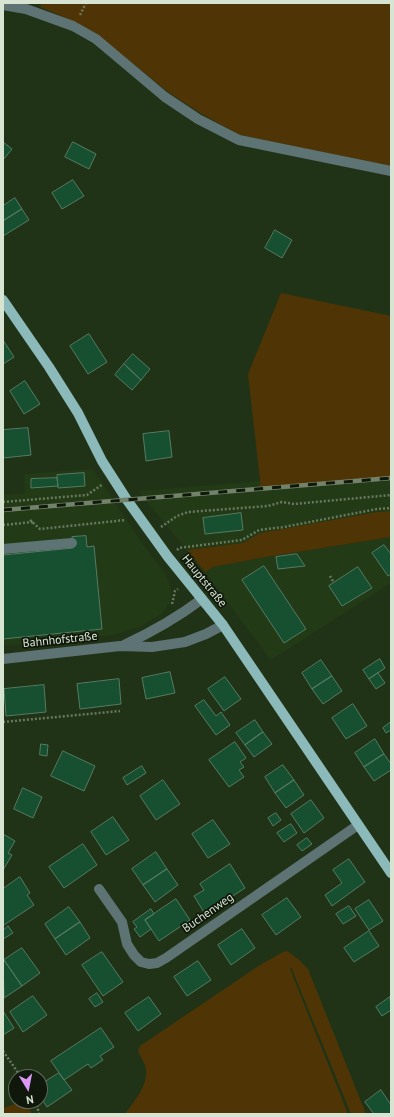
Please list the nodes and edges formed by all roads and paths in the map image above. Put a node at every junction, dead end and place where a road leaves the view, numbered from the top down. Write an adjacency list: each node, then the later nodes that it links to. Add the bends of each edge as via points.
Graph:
1 (3, 5): 2 (street, via 26,9 74,26 96,39 165,97 198,119 239,140)
2 (391, 171)
3 (3, 300): 4 (main road, Hauptstraße, via 66,393)
4 (112, 477): 6 (path, via 87,495); 8 (main road, Hauptstraße)
5 (391, 496): 12 (path, via 294,504 282,502 268,506 188,512)
6 (3, 502)
7 (391, 508): 15 (path, via 259,530 242,540 179,548)
8 (140, 518): 10 (path, via 40,529); 12 (main road, Hauptstraße)
9 (30, 520): 10 (path)
10 (33, 522): 11 (path)
11 (3, 525)
12 (151, 533): 15 (main road, Hauptstraße)
13 (72, 543): 14 (street)
14 (3, 549)
15 (168, 557): 17 (main road, Hauptstraße)
16 (330, 576): 18 (path)
17 (188, 582): 19 (main road, Hauptstraße); 20 (path, via 175,591)
18 (334, 583)
19 (202, 600): 21 (main road, Hauptstraße); 22 (street, Bahnhofstraße, via 147,634)
20 (169, 609)
21 (222, 625): 22 (street, Bahnhofstraße, via 185,642 152,647); 26 (main road, Hauptstraße)
22 (120, 646): 23 (street, Bahnhofstraße)
23 (3, 659)
24 (120, 711): 25 (path)
25 (3, 722)
26 (358, 825): 27 (main road, Hauptstraße); 28 (street, Buchenweg, via 157,963 141,962 134,955 126,944 122,922)
27 (391, 873)
28 (99, 889)
29 (3, 1051): 30 (path)
30 (15, 1069)

